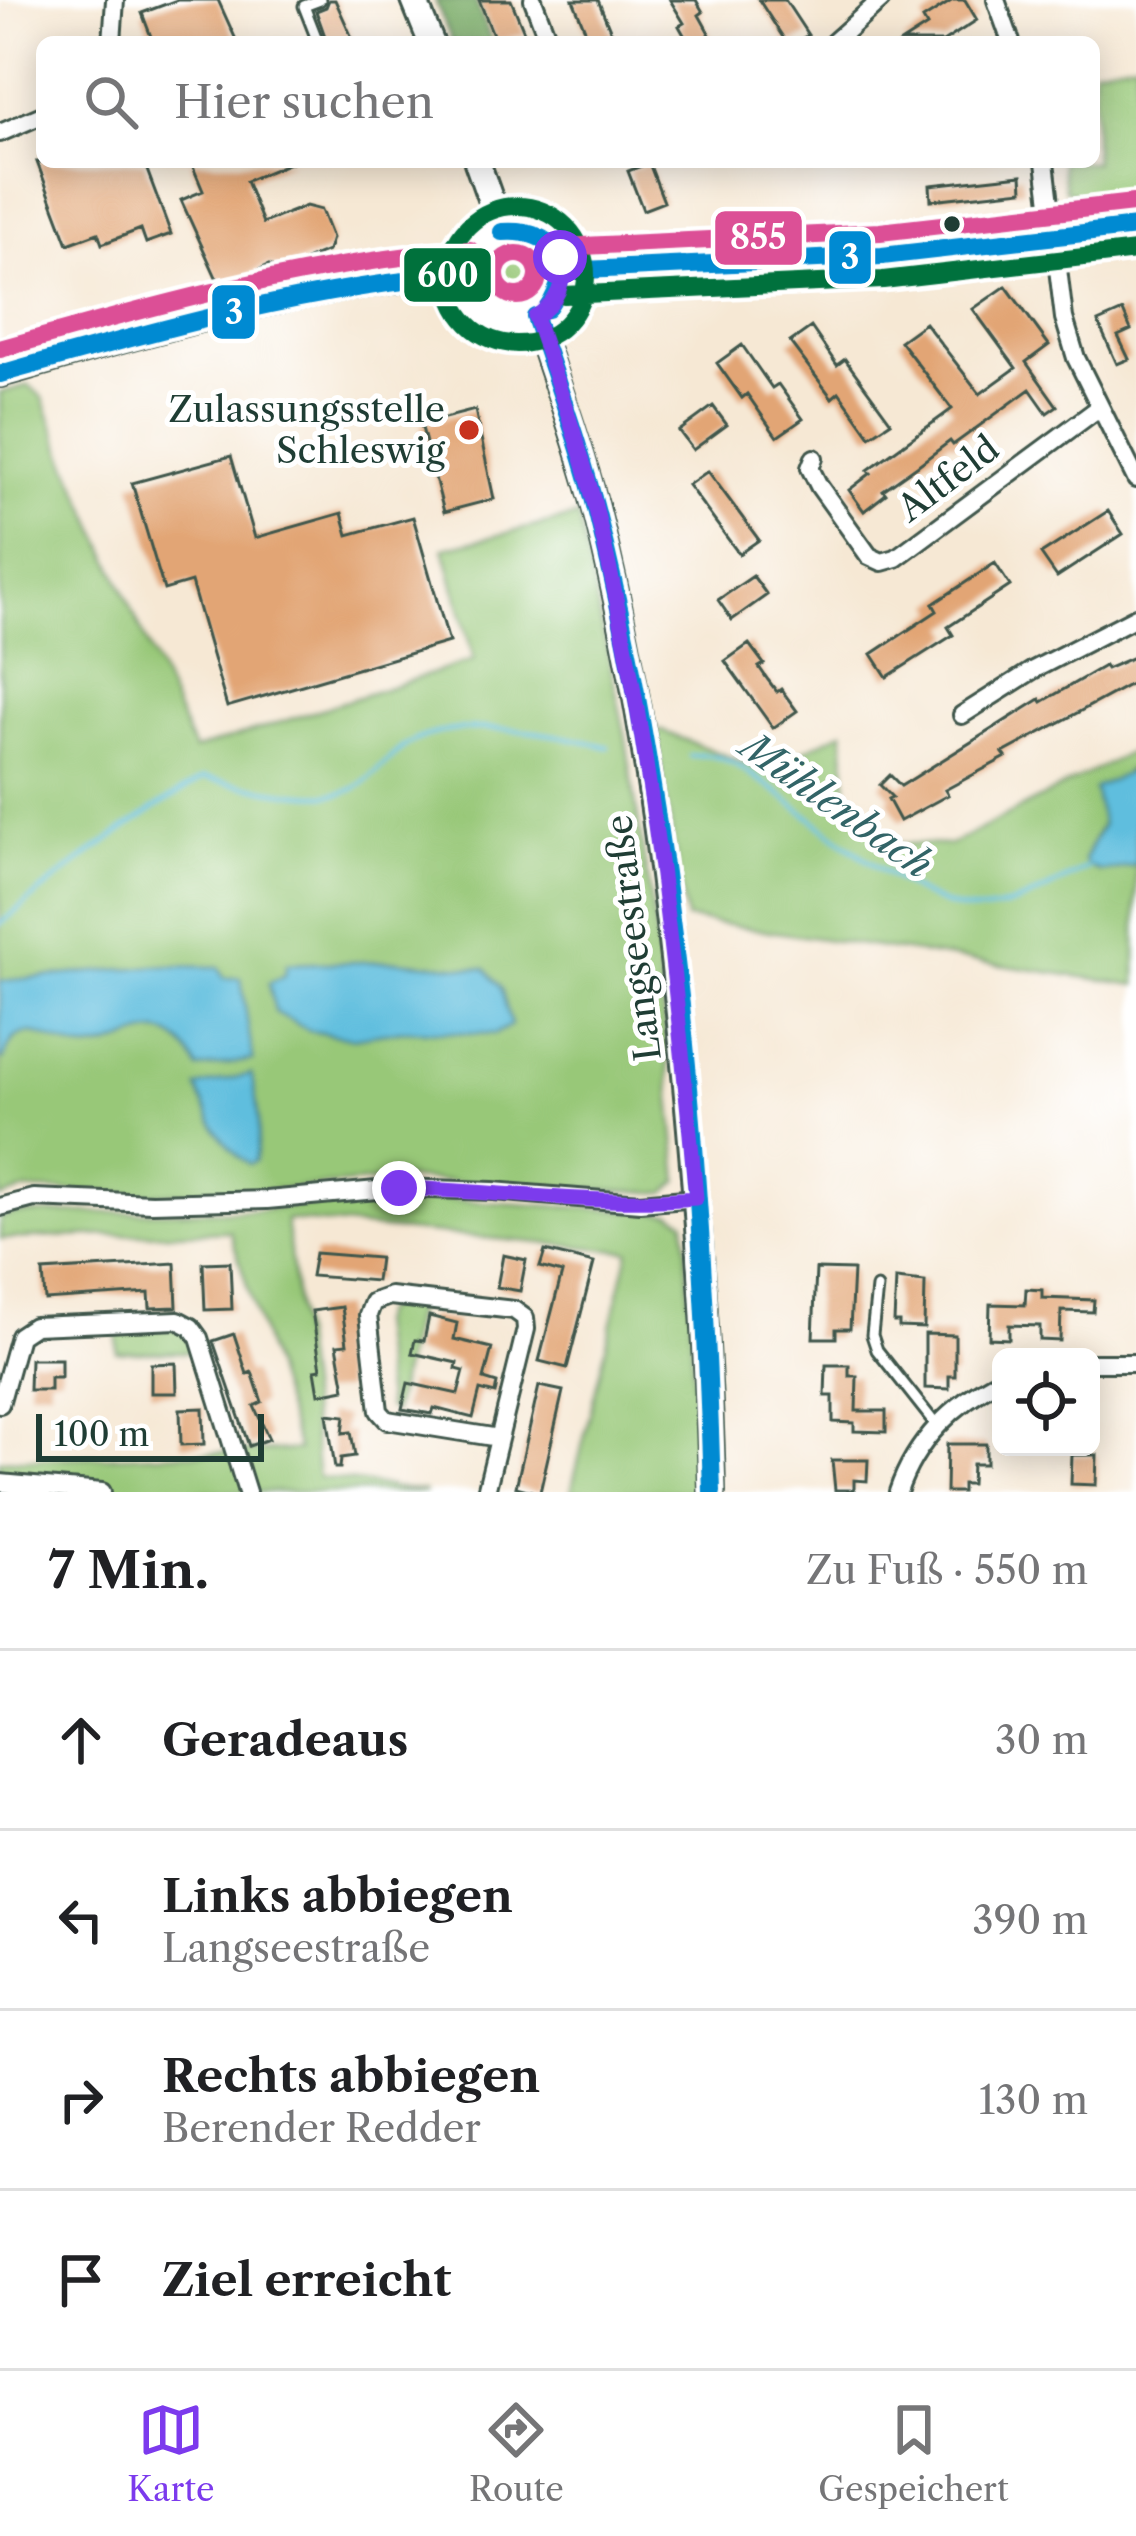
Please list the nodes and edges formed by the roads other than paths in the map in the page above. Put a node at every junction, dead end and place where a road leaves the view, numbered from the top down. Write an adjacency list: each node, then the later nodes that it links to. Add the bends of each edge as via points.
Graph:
1 (115, 0): 7 (street)
2 (320, 0): 8 (lane, via 304,6)
3 (414, 0): 9 (street)
4 (533, 0): 10 (street)
5 (881, 0): 11 (street)
6 (996, 0): 12 (street)
7 (112, 36)
8 (316, 36)
9 (429, 36)
10 (547, 36)
11 (841, 36)
12 (1010, 36)
13 (36, 118): 14 (street)
14 (0, 133)
15 (480, 168): 18 (street)
16 (1046, 168): 19 (street)
17 (1136, 227): 19 (street)
18 (502, 232): 20 (street, via 542,236); 21 (street, via 480,248)
19 (1053, 237): 20 (street, via 882,256); 24 (street, via 1064,318)
20 (563, 272): 22 (street, via 556,298)
21 (472, 274): 22 (street, via 492,313); 23 (street, via 376,281 275,302)
22 (535, 317): 29 (street, Langseestraße, via 597,512 641,724 672,937)
23 (0, 374)
24 (1100, 407): 25 (street, Altfeld, via 882,562 869,556 819,486); 26 (street)
25 (814, 458)
26 (1136, 479)
27 (1136, 617): 28 (street)
28 (962, 715)
29 (696, 1198): 30 (street, via 640,1203 399,1188 267,1200 34,1198); 42 (street, Langseestraße)
30 (0, 1207)
31 (877, 1288): 36 (lane, via 877,1350)
32 (1100, 1363): 33 (street)
33 (1136, 1363)
34 (992, 1385): 36 (street)
35 (0, 1404): 40 (street, via 25,1330 178,1320 199,1338)
36 (937, 1426): 43 (street)
37 (499, 1438): 37 (street, via 525,1318 514,1310 390,1296 374,1302 368,1315 379,1411 387,1420); 41 (street)
38 (0, 1483): 39 (street)
39 (102, 1492)
40 (247, 1492)
41 (486, 1492)
42 (712, 1492)
43 (898, 1492)

